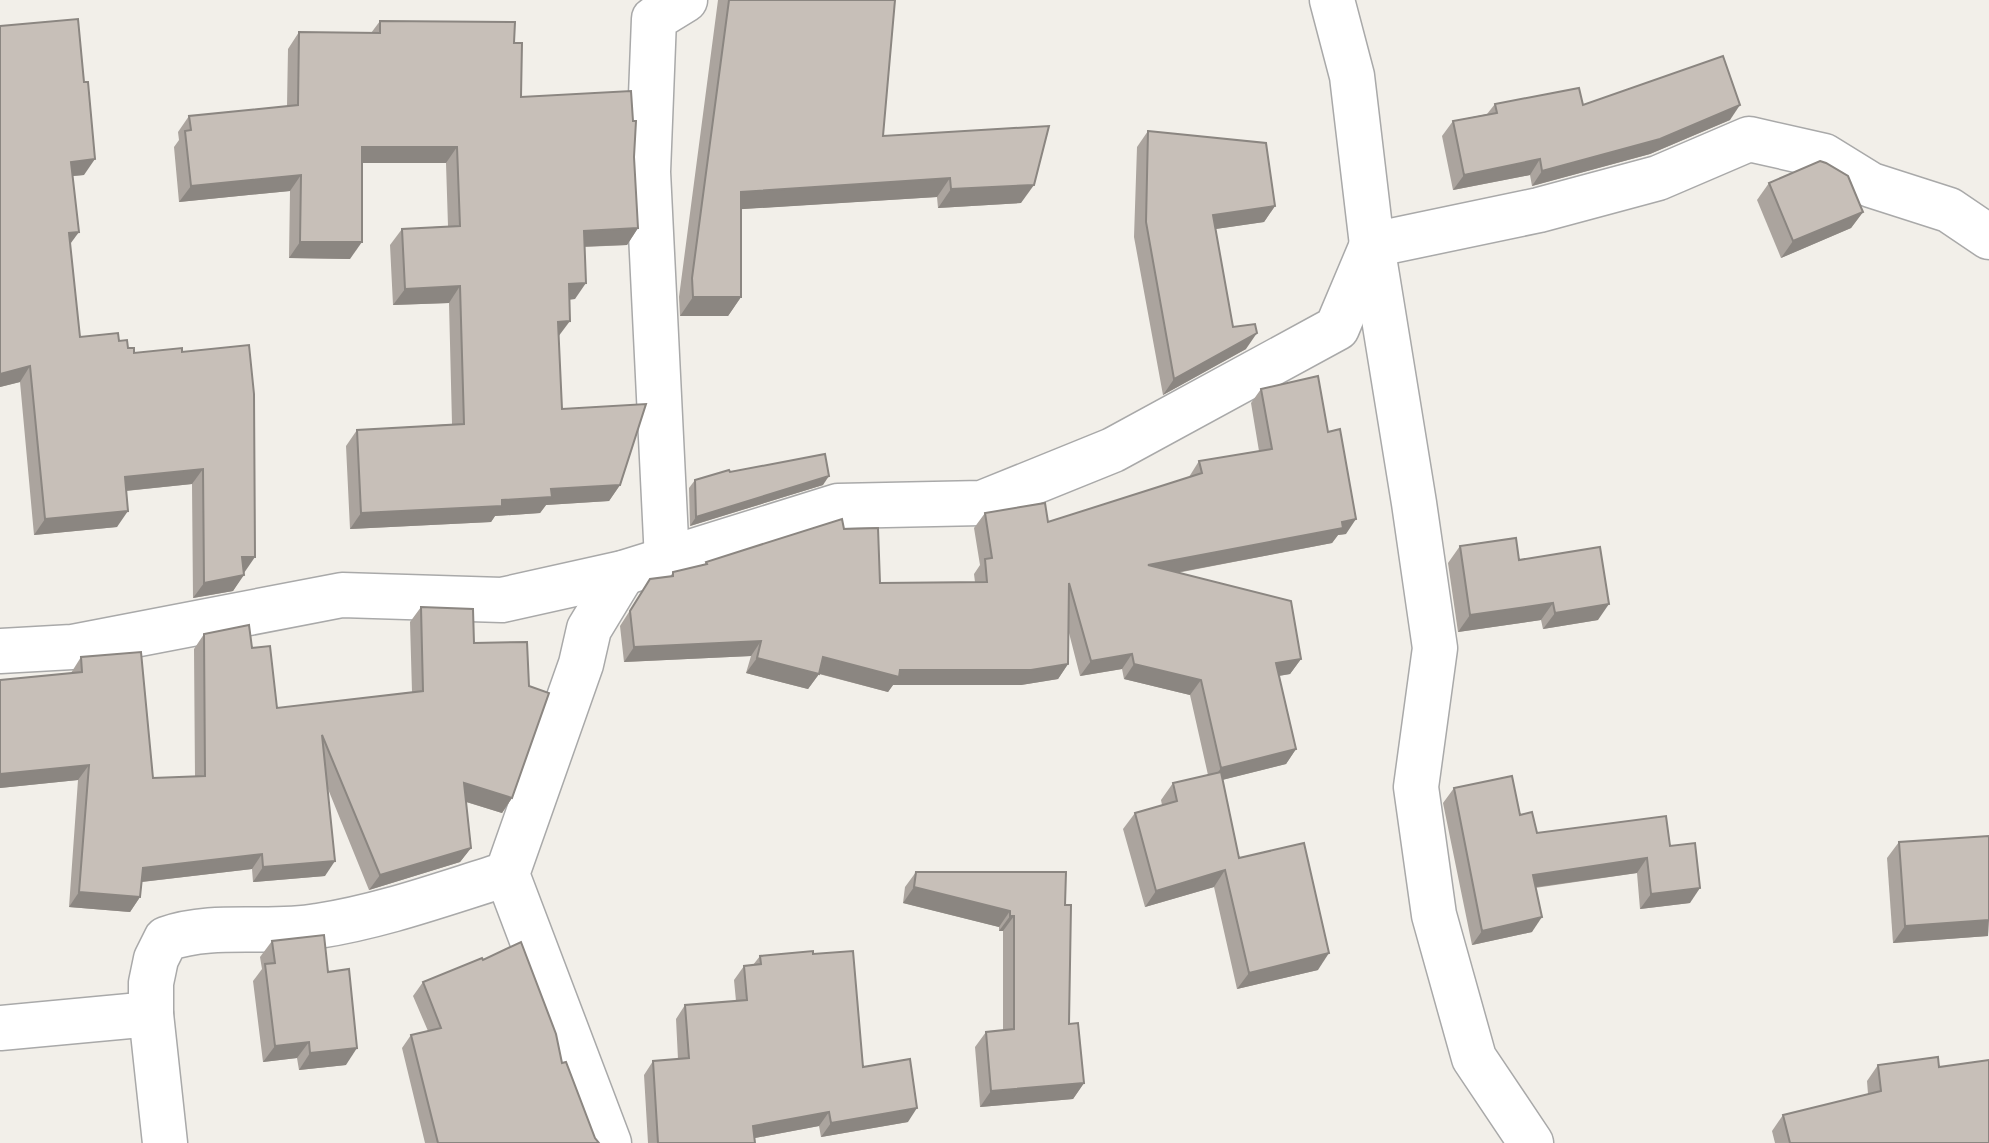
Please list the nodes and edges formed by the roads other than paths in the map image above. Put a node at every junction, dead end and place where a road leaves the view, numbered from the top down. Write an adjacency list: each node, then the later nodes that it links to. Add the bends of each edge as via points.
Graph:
1 (685, 0): 5 (street, via 654,19 648,172)
2 (1332, 0): 4 (street, via 1352,76)
3 (1989, 237): 4 (street, via 1949,210 1871,185 1824,156 1749,139 1658,178 1539,210)
4 (1372, 245): 5 (street, via 1337,328 1113,450 982,503 838,506); 13 (street, via 1435,648 1416,787 1434,915 1474,1058)
5 (667, 560): 6 (street)
6 (623, 573): 7 (street, via 502,600 342,595 72,647); 8 (street, via 589,629)
7 (0, 651)
8 (507, 874): 9 (street, via 380,914 315,927 189,931 166,939 151,983); 12 (street)
9 (151, 1014): 10 (street); 11 (street)
10 (0, 1028)
11 (165, 1143)
12 (609, 1143)
13 (1531, 1143)

